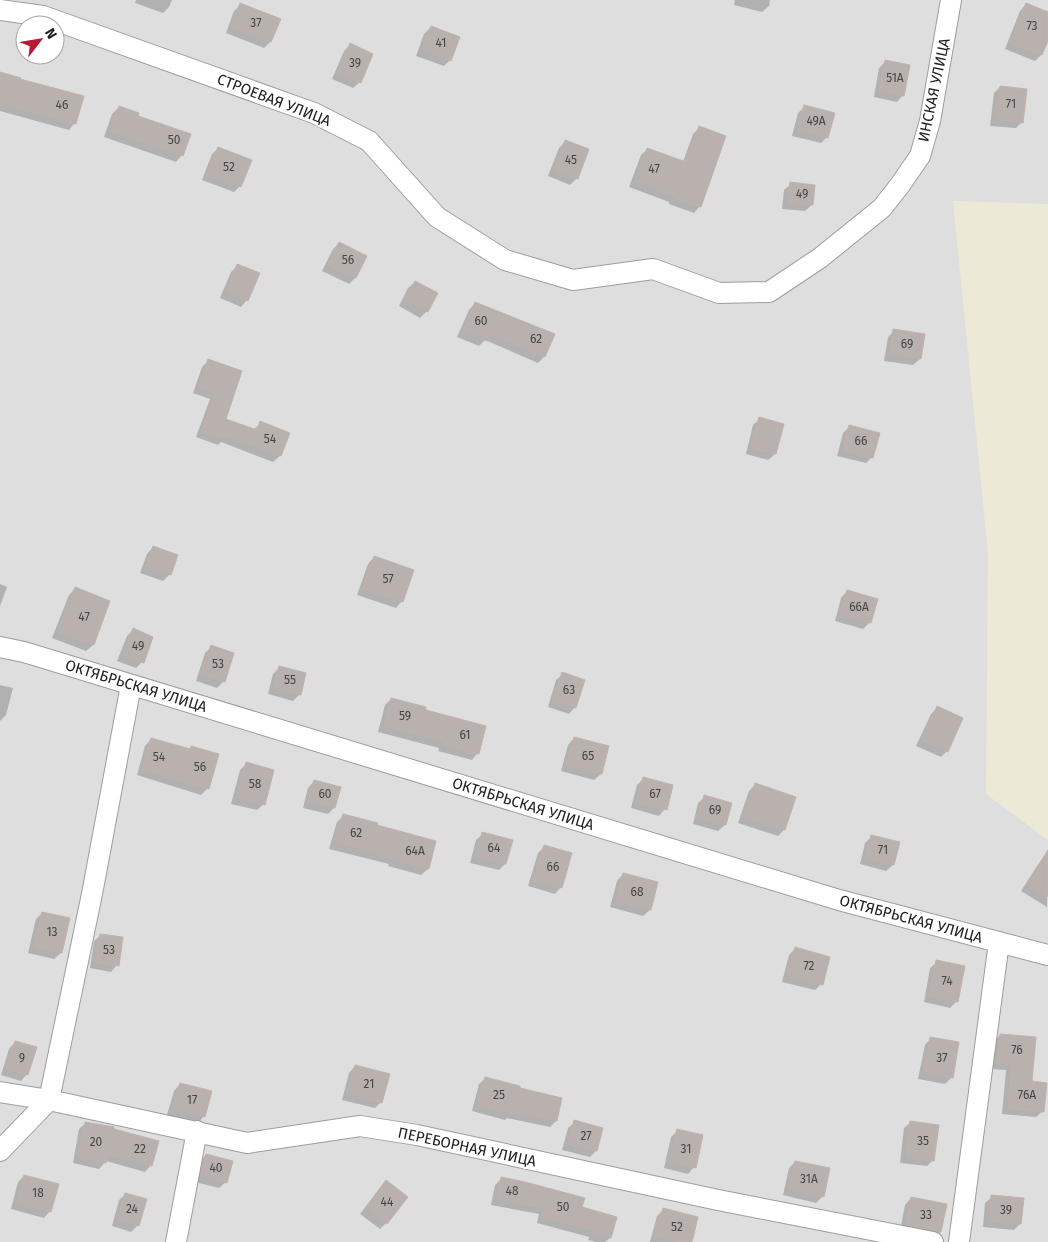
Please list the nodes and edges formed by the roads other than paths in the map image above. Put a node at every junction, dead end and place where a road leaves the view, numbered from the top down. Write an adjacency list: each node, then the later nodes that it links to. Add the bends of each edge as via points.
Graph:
1 (951, 0): 3 (street, ИНСКАЯ УЛИЦА, via 930,121 920,156 882,208)
2 (0, 10): 3 (street, СТРОЕВАЯ УЛИЦА, via 43,16 314,113 369,141 437,217 505,260 573,280 653,269 718,293 769,292)
3 (820, 258)
4 (0, 647): 5 (street, ОКТЯБРЬСКАЯ УЛИЦА)
5 (130, 685): 6 (street, ОКТЯБРЬСКАЯ УЛИЦА, via 839,900); 9 (street, via 92,894)
6 (999, 942): 7 (street, ОКТЯБРЬСКАЯ УЛИЦА); 14 (street)
7 (1048, 955)
8 (0, 1092): 9 (street, ПЕРЕБОРНАЯ УЛИЦА)
9 (49, 1100): 10 (street, ПЕРЕБОРНАЯ УЛИЦА); 11 (street)
10 (197, 1132): 12 (street); 13 (street, ПЕРЕБОРНАЯ УЛИЦА, via 247,1143 360,1126)
11 (0, 1150)
12 (176, 1242)
13 (933, 1242)
14 (959, 1242)

